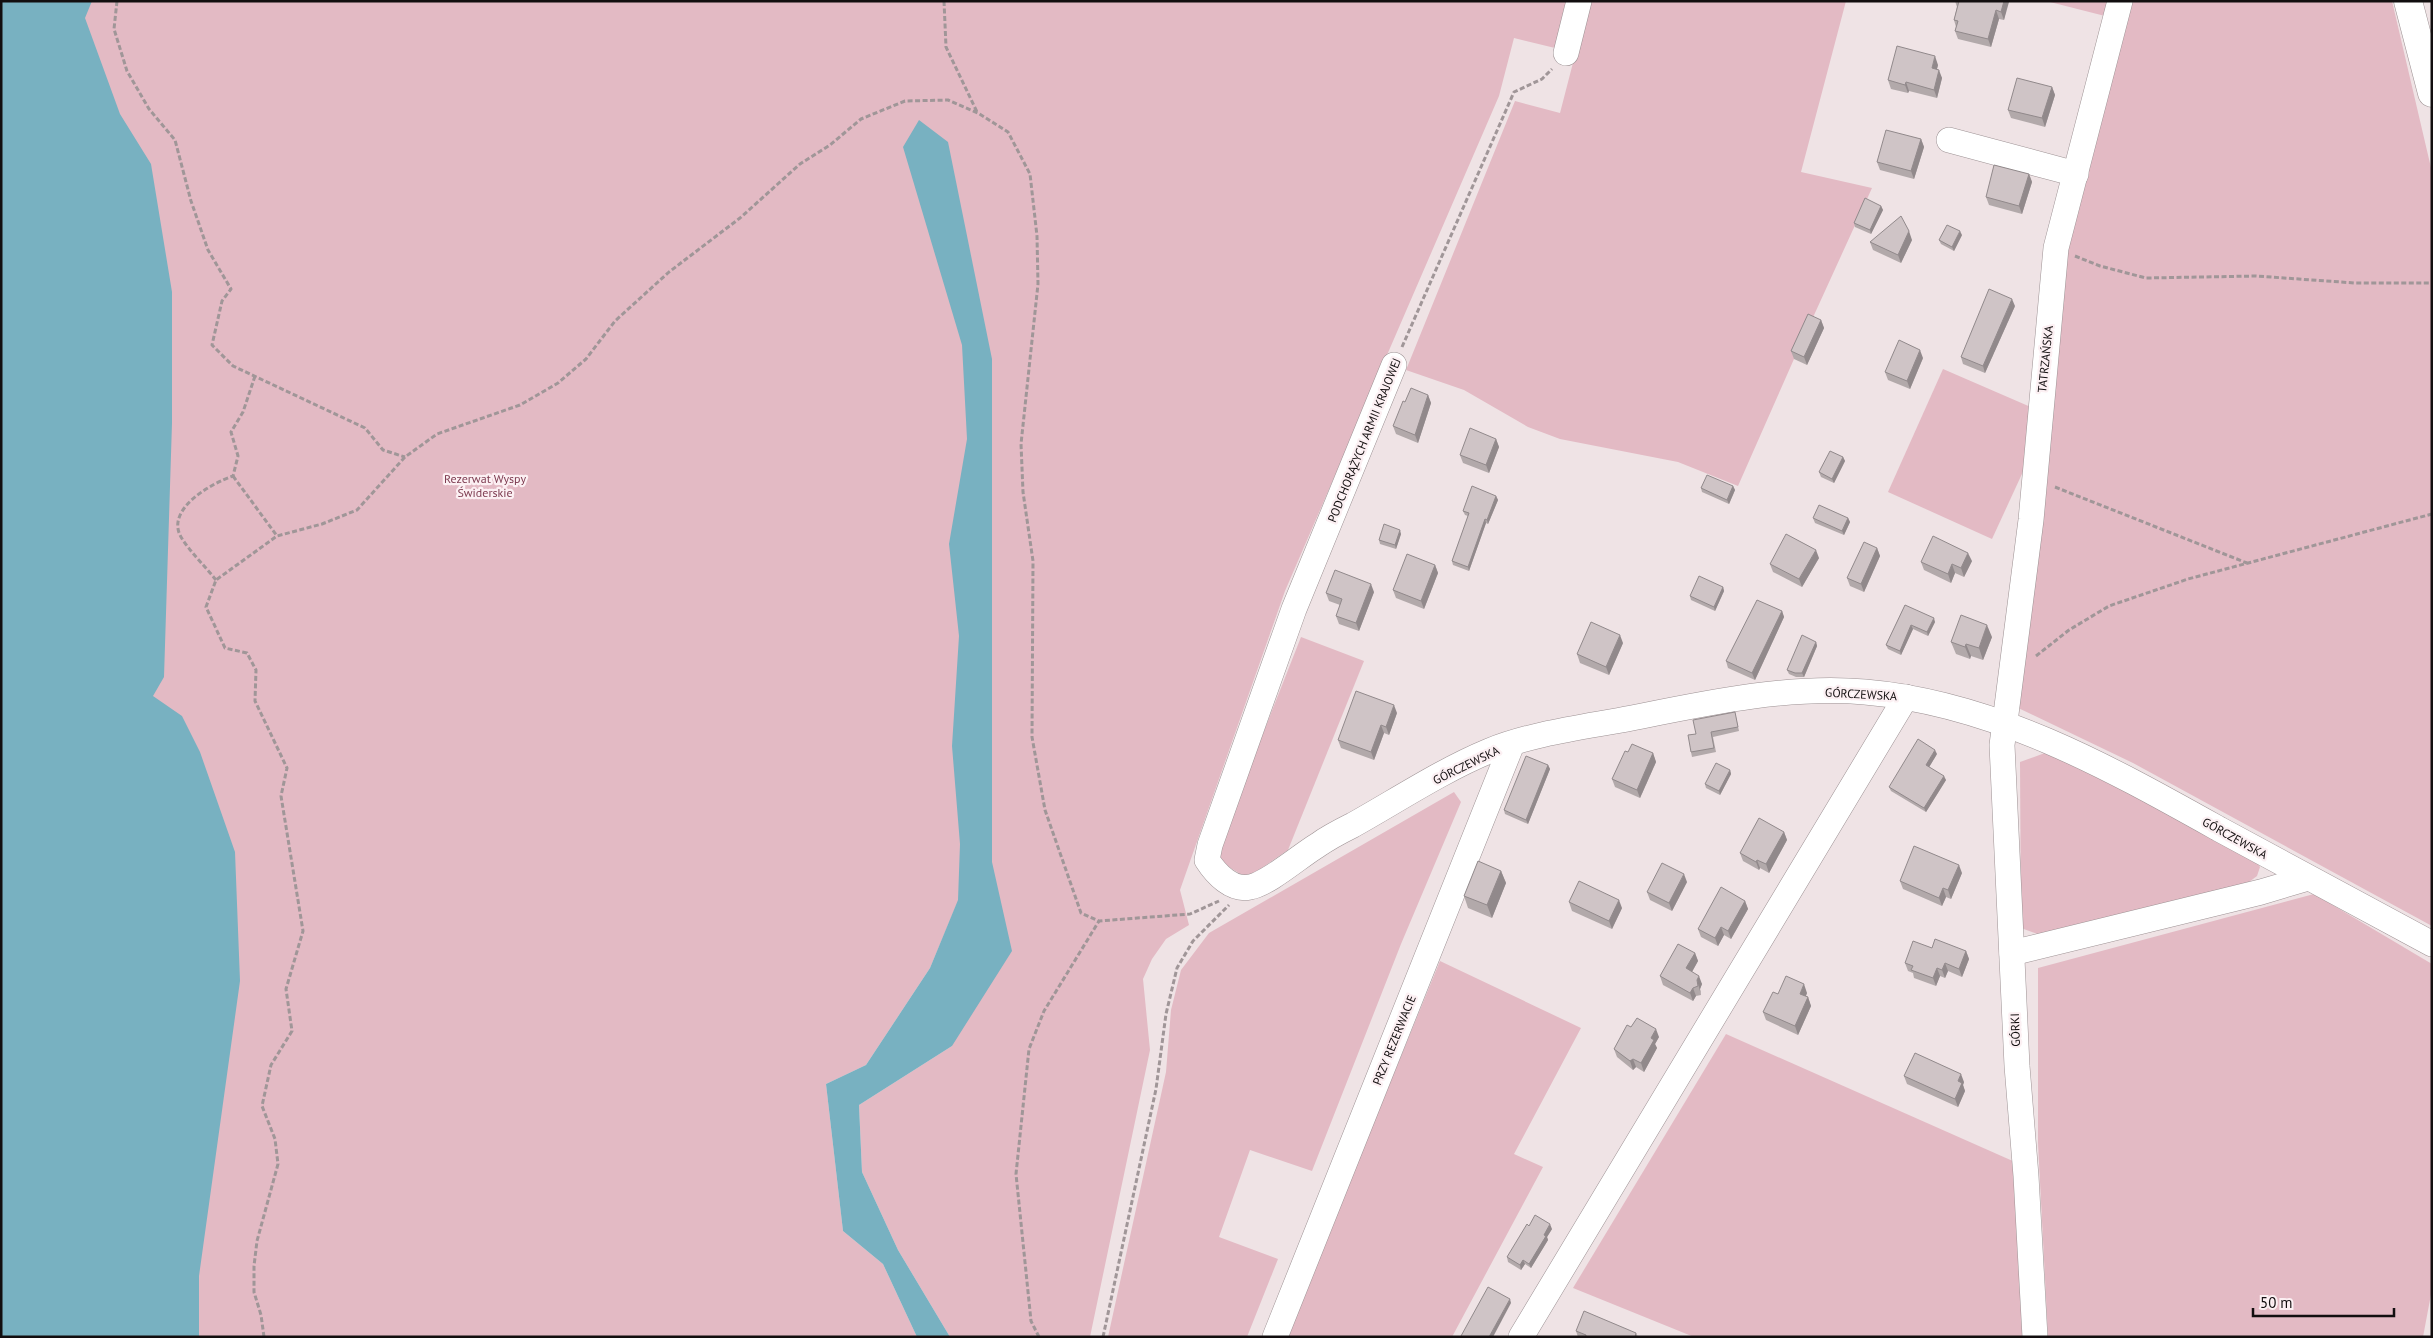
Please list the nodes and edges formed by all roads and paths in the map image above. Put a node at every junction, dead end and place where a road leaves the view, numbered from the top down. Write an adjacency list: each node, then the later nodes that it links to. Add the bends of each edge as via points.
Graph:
1 (117, 1): 14 (path, via 114,28 127,71 149,109 175,140 208,250 231,289 222,301 212,345 234,366)
2 (944, 1): 8 (path, via 946,47)
3 (1579, 1): 6 (street)
4 (2120, 1): 10 (street, TATRZAŃSKA)
5 (2408, 1): 7 (main road)
6 (1566, 53): 13 (path, PODCHORĄŻYCH ARMII KRAJOWEJ, via 1542,80 1514,92)
7 (2432, 93)
8 (978, 113): 15 (path, via 948,100 905,101 862,119 800,164 740,218 669,272 615,321 586,358 558,383 520,405 437,434); 28 (path, via 1008,132 1030,174 1038,284 1021,444 1023,492 1033,561 1032,737 1046,810 1081,913)
9 (1949, 140): 10 (street)
10 (2076, 174): 11 (street, TATRZAŃSKA)
11 (2056, 248): 12 (path, via 2100,266 2146,278 2256,276 2355,283); 17 (street, TATRZAŃSKA)
12 (2432, 283)
13 (1394, 365): 27 (street, PODCHORĄŻYCH ARMII KRAJOWEJ, via 1294,609 1210,845 1207,860 1216,874)
14 (255, 376): 15 (path, via 365,428 383,450); 16 (path, via 244,412 231,432 238,456)
15 (405, 457): 19 (path, via 357,510)
16 (233, 476): 19 (path); 21 (path, via 192,497 178,521 180,536)
17 (2034, 479): 20 (path); 24 (street, TATRZAŃSKA)
18 (2432, 514): 20 (path)
19 (277, 536): 21 (path)
20 (2248, 563): 22 (path, via 2109,606 2069,630)
21 (216, 580): 31 (path, via 206,607 225,648 247,653 256,670 255,701 287,768 281,796 303,932 286,989 292,1031 271,1066 262,1106 274,1139 278,1164 257,1241 254,1266 254,1292)
22 (2030, 663)
23 (1906, 696): 24 (street, GÓRCZEWSKA); 25 (street, GÓRCZEWSKA, via 1836,690 1789,693 1692,705); 35 (street)
24 (2005, 722): 26 (street, GÓRCZEWSKA, via 2144,788); 30 (street, GÓRKI, via 2002,745)
25 (1512, 744): 27 (street, GÓRCZEWSKA, via 1456,768 1320,843 1259,884); 34 (street, PRZY REZERWACIE)
26 (2308, 878): 29 (street, GÓRCZEWSKA); 30 (street)
27 (1246, 889): 28 (path, via 1190,914); 33 (path, via 1193,941 1177,968 1166,1014 1156,1089)
28 (1099, 921): 32 (path, via 1044,1011 1029,1049 1016,1174 1031,1321)
29 (2432, 944)
30 (2012, 953): 36 (street, GÓRKI, via 2016,1066)
31 (264, 1337)
32 (1039, 1337)
33 (1104, 1337)
34 (1275, 1337)
35 (1521, 1337)
36 (2035, 1337)

